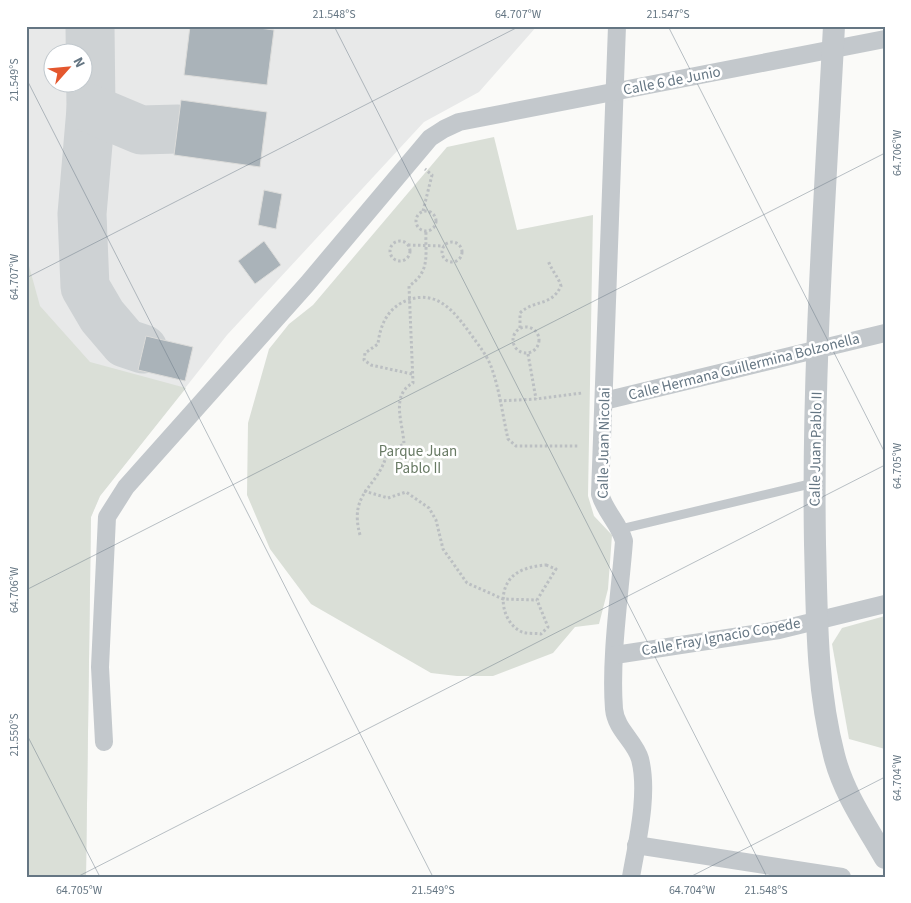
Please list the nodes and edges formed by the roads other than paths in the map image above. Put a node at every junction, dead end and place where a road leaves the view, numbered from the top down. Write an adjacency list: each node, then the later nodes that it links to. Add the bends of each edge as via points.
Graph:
1 (617, 26): 5 (street, Calle Juan Nicolai)
2 (834, 26): 4 (street, Calle Juan Pablo II)
3 (885, 39): 4 (street, Calle 6 de Junio)
4 (833, 50): 5 (street, Calle 6 de Junio); 7 (street, Calle Juan Pablo II)
5 (615, 92): 8 (street, Calle Juan Nicolai); 14 (street, Calle 6 de Junio, via 459,122 430,138 308,283 126,487 107,517 100,667)
6 (885, 333): 7 (street, Calle Hermana Guillermina Bolzonella)
7 (819, 348): 8 (street, Calle Hermana Guillermina Bolzonella); 9 (street, Calle Juan Pablo II)
8 (604, 401): 10 (street, Calle Juan Nicolai, via 600,494 604,508)
9 (814, 483): 10 (lane); 12 (street, Calle Juan Pablo II)
10 (620, 529): 13 (street, via 624,541)
11 (885, 604): 12 (street, Calle Fray Ignacio Copede)
12 (817, 620): 13 (street, Calle Fray Ignacio Copede, via 779,630); 16 (street, Calle Juan Pablo II, via 821,686 834,757 851,799)
13 (615, 655): 15 (street, via 614,710 618,724 640,757 644,781)
14 (104, 742)
15 (636, 845): 17 (street); 18 (street)
16 (885, 858)
17 (631, 877)
18 (842, 877)

